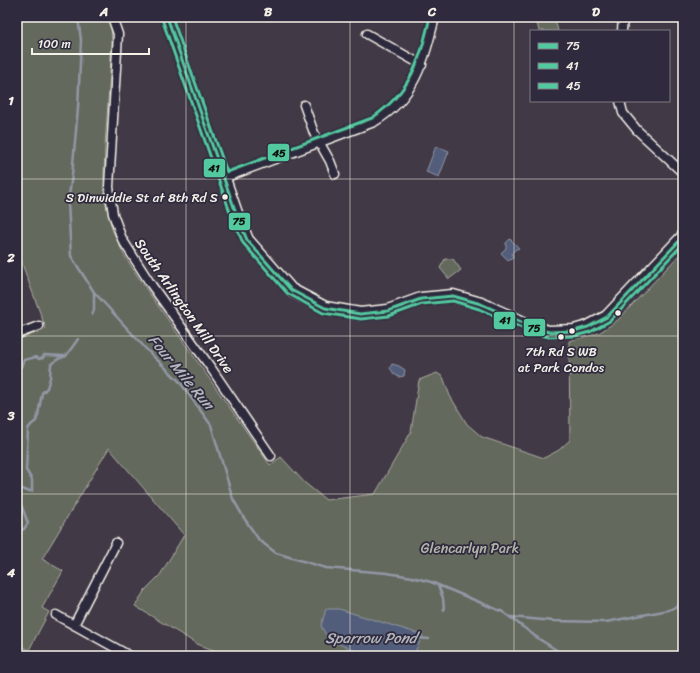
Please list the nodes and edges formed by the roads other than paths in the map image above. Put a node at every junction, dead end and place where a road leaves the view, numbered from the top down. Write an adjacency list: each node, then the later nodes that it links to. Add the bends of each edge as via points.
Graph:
1 (112, 17): 17 (street, South Arlington Mill Drive, via 118,34 109,187 115,220 122,239 150,283)
2 (167, 17): 13 (street)
3 (435, 17): 7 (street)
4 (623, 17): 5 (street)
5 (622, 30)
6 (367, 34): 7 (street)
7 (422, 65): 10 (street, via 405,95 386,115)
8 (620, 102): 11 (street, via 622,113)
9 (304, 106): 10 (street)
10 (320, 143): 12 (street); 13 (street)
11 (683, 173)
12 (334, 174)
13 (224, 178): 14 (street, via 247,240 291,290 325,308 360,314 388,311 421,299 453,296 481,304 549,332 566,332 588,327 607,317)
14 (683, 237)
15 (39, 326): 16 (street)
16 (17, 334)
17 (271, 456)
18 (116, 543): 20 (street)
19 (56, 615): 20 (street)
20 (74, 625): 21 (street)
21 (130, 656)

